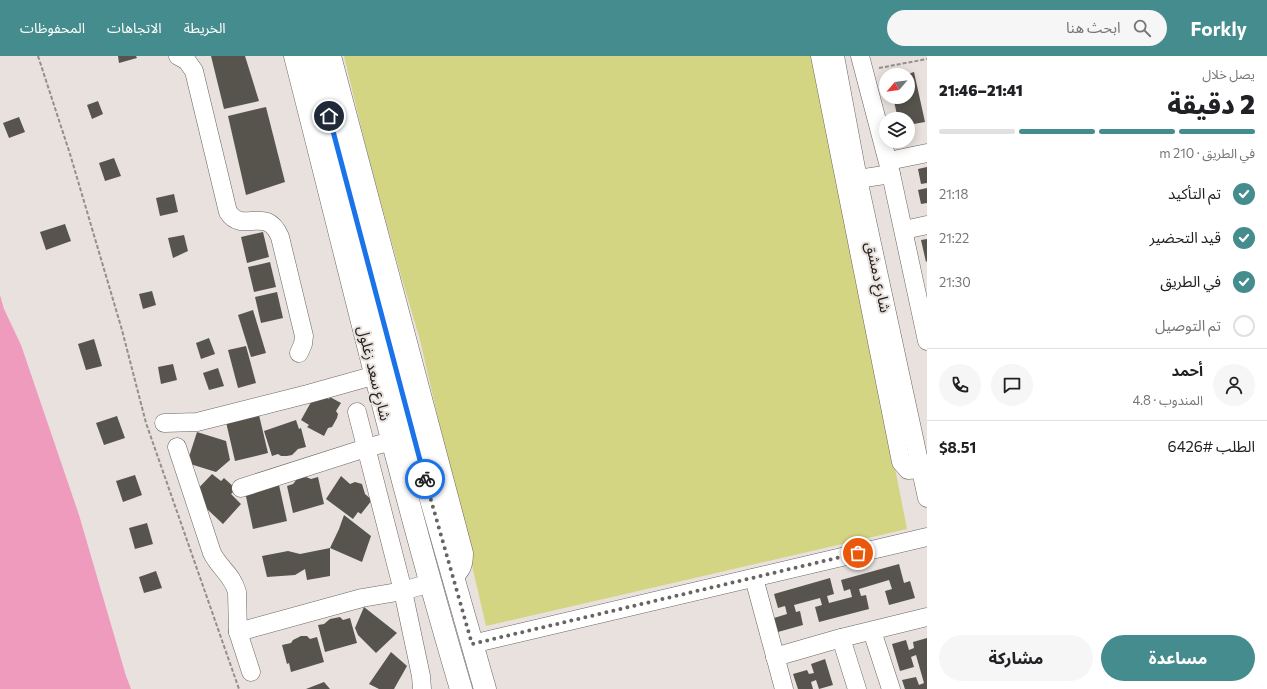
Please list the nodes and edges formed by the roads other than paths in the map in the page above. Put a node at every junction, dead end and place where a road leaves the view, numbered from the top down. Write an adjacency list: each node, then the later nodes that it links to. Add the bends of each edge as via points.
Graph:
1 (295, 56): 12 (main road, شارع سعد زغلول)
2 (820, 56): 14 (street)
3 (835, 56): 9 (street, شارع دمشق)
4 (181, 57): 16 (street, via 194,71 228,212 239,221 269,222 280,237 304,336)
5 (325, 63): 12 (main road, شارع سعد زغلول); 28 (street, via 464,553 461,570)
6 (862, 64): 8 (street)
7 (927, 153): 8 (street)
8 (895, 166): 9 (street); 11 (street)
9 (858, 179): 14 (street, شارع دمشق)
10 (927, 224): 11 (street)
11 (904, 230): 13 (street)
12 (354, 250): 17 (main road, شارع سعد زغلول); 28 (main road, شارع سعد زغلول, via 414,440)
13 (920, 271): 15 (street)
14 (883, 332): 23 (street, شارع دمشق); 24 (street, via 901,462 908,470)
15 (927, 341)
16 (300, 353)
17 (376, 375): 19 (street, via 197,422); 20 (main road, شارع سعد زغلول)
18 (357, 412): 22 (street)
19 (164, 423)
20 (392, 441): 22 (street); 30 (main road, شارع سعد زغلول)
21 (177, 447): 34 (street, via 212,553 218,564 230,576 237,592)
22 (366, 448): 25 (street); 31 (street)
23 (922, 448): 24 (street, شارع دمشق)
24 (921, 469): 26 (street, شارع دمشق)
25 (241, 488)
26 (927, 498)
27 (927, 537): 29 (street)
28 (452, 577): 36 (main road, شارع سعد زغلول)
29 (754, 578): 36 (street); 37 (street)
30 (430, 583): 31 (street); 40 (main road, شارع سعد زغلول)
31 (403, 591): 34 (street, via 362,598); 39 (street)
32 (927, 617): 33 (street)
33 (872, 631): 35 (street); 44 (street)
34 (238, 632): 38 (street)
35 (841, 638): 37 (street); 43 (street)
36 (472, 644): 41 (main road, شارع سعد زغلول)
37 (775, 658): 42 (street)
38 (251, 672)
39 (422, 689)
40 (461, 689)
41 (485, 689)
42 (784, 689)
43 (857, 689)
44 (891, 689)

